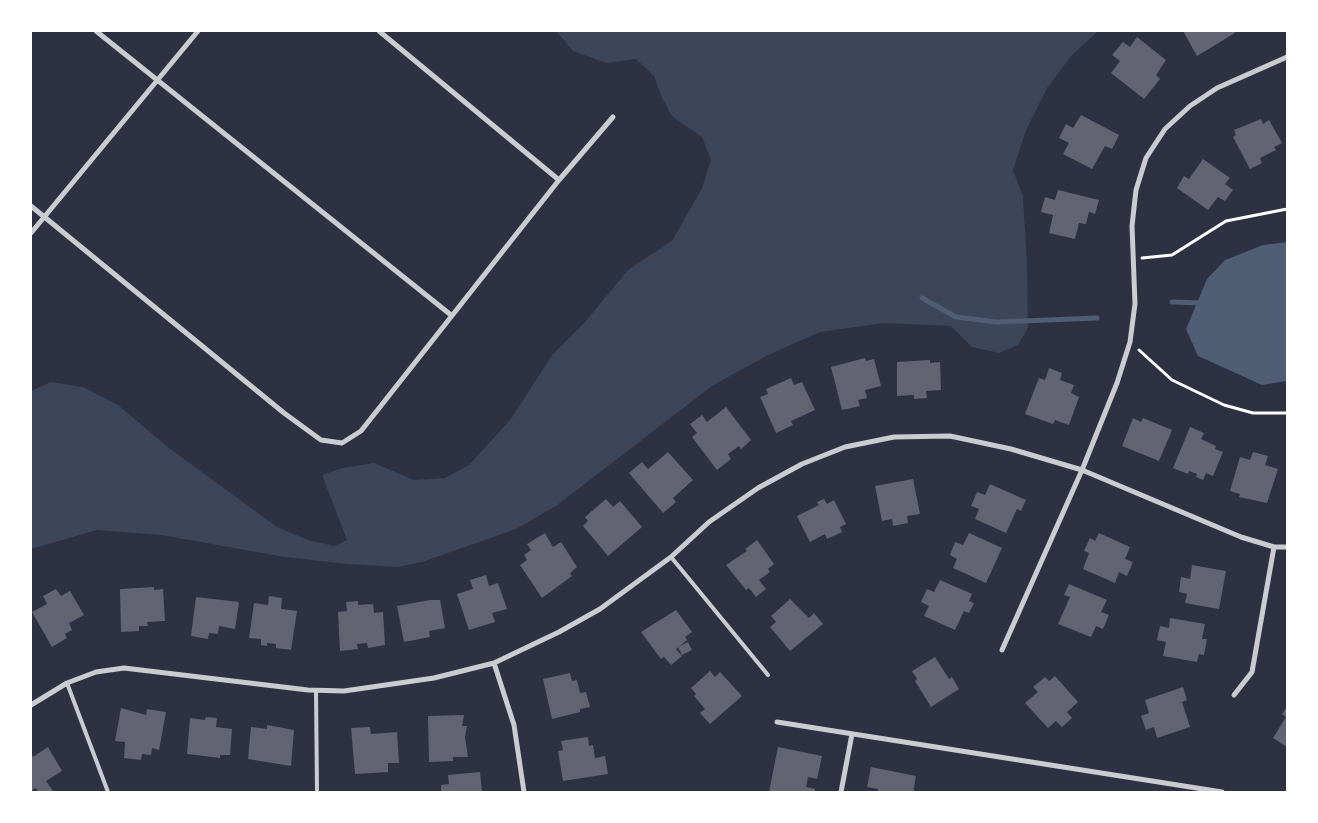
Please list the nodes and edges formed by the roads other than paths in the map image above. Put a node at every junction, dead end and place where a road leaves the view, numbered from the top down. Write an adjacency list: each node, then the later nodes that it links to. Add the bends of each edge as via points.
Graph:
1 (96, 31): 5 (street)
2 (198, 31): 5 (street)
3 (379, 31): 7 (street)
4 (1287, 57): 12 (street, via 1217,88 1190,106 1165,129 1146,158 1136,190 1132,226 1135,304 1130,342)
5 (157, 81): 9 (street); 11 (street)
6 (613, 117): 7 (street)
7 (559, 180): 11 (street)
8 (31, 206): 9 (street)
9 (44, 216): 10 (street); 11 (street, via 320,440 342,443 361,431)
10 (31, 233)
11 (451, 315)
12 (1082, 470): 13 (street, via 1241,537); 15 (street, via 1011,449 950,436 894,438 845,447 802,464 758,488 709,522); 16 (street)
13 (1274, 546): 14 (street); 21 (street, via 1252,672)
14 (1287, 547)
15 (671, 557): 17 (street, via 600,609); 18 (lane)
16 (1002, 650)
17 (494, 663): 20 (street, via 434,678 344,691); 28 (street, via 514,725)
18 (768, 675)
19 (67, 683): 20 (street, via 96,672 124,668); 22 (street); 26 (lane)
20 (316, 691): 27 (lane)
21 (1234, 695)
22 (31, 705)
23 (777, 722): 24 (street)
24 (852, 734): 25 (street); 29 (street)
25 (1188, 789): 30 (street)
26 (108, 792)
27 (317, 792)
28 (524, 792)
29 (841, 792)
30 (1222, 792)

